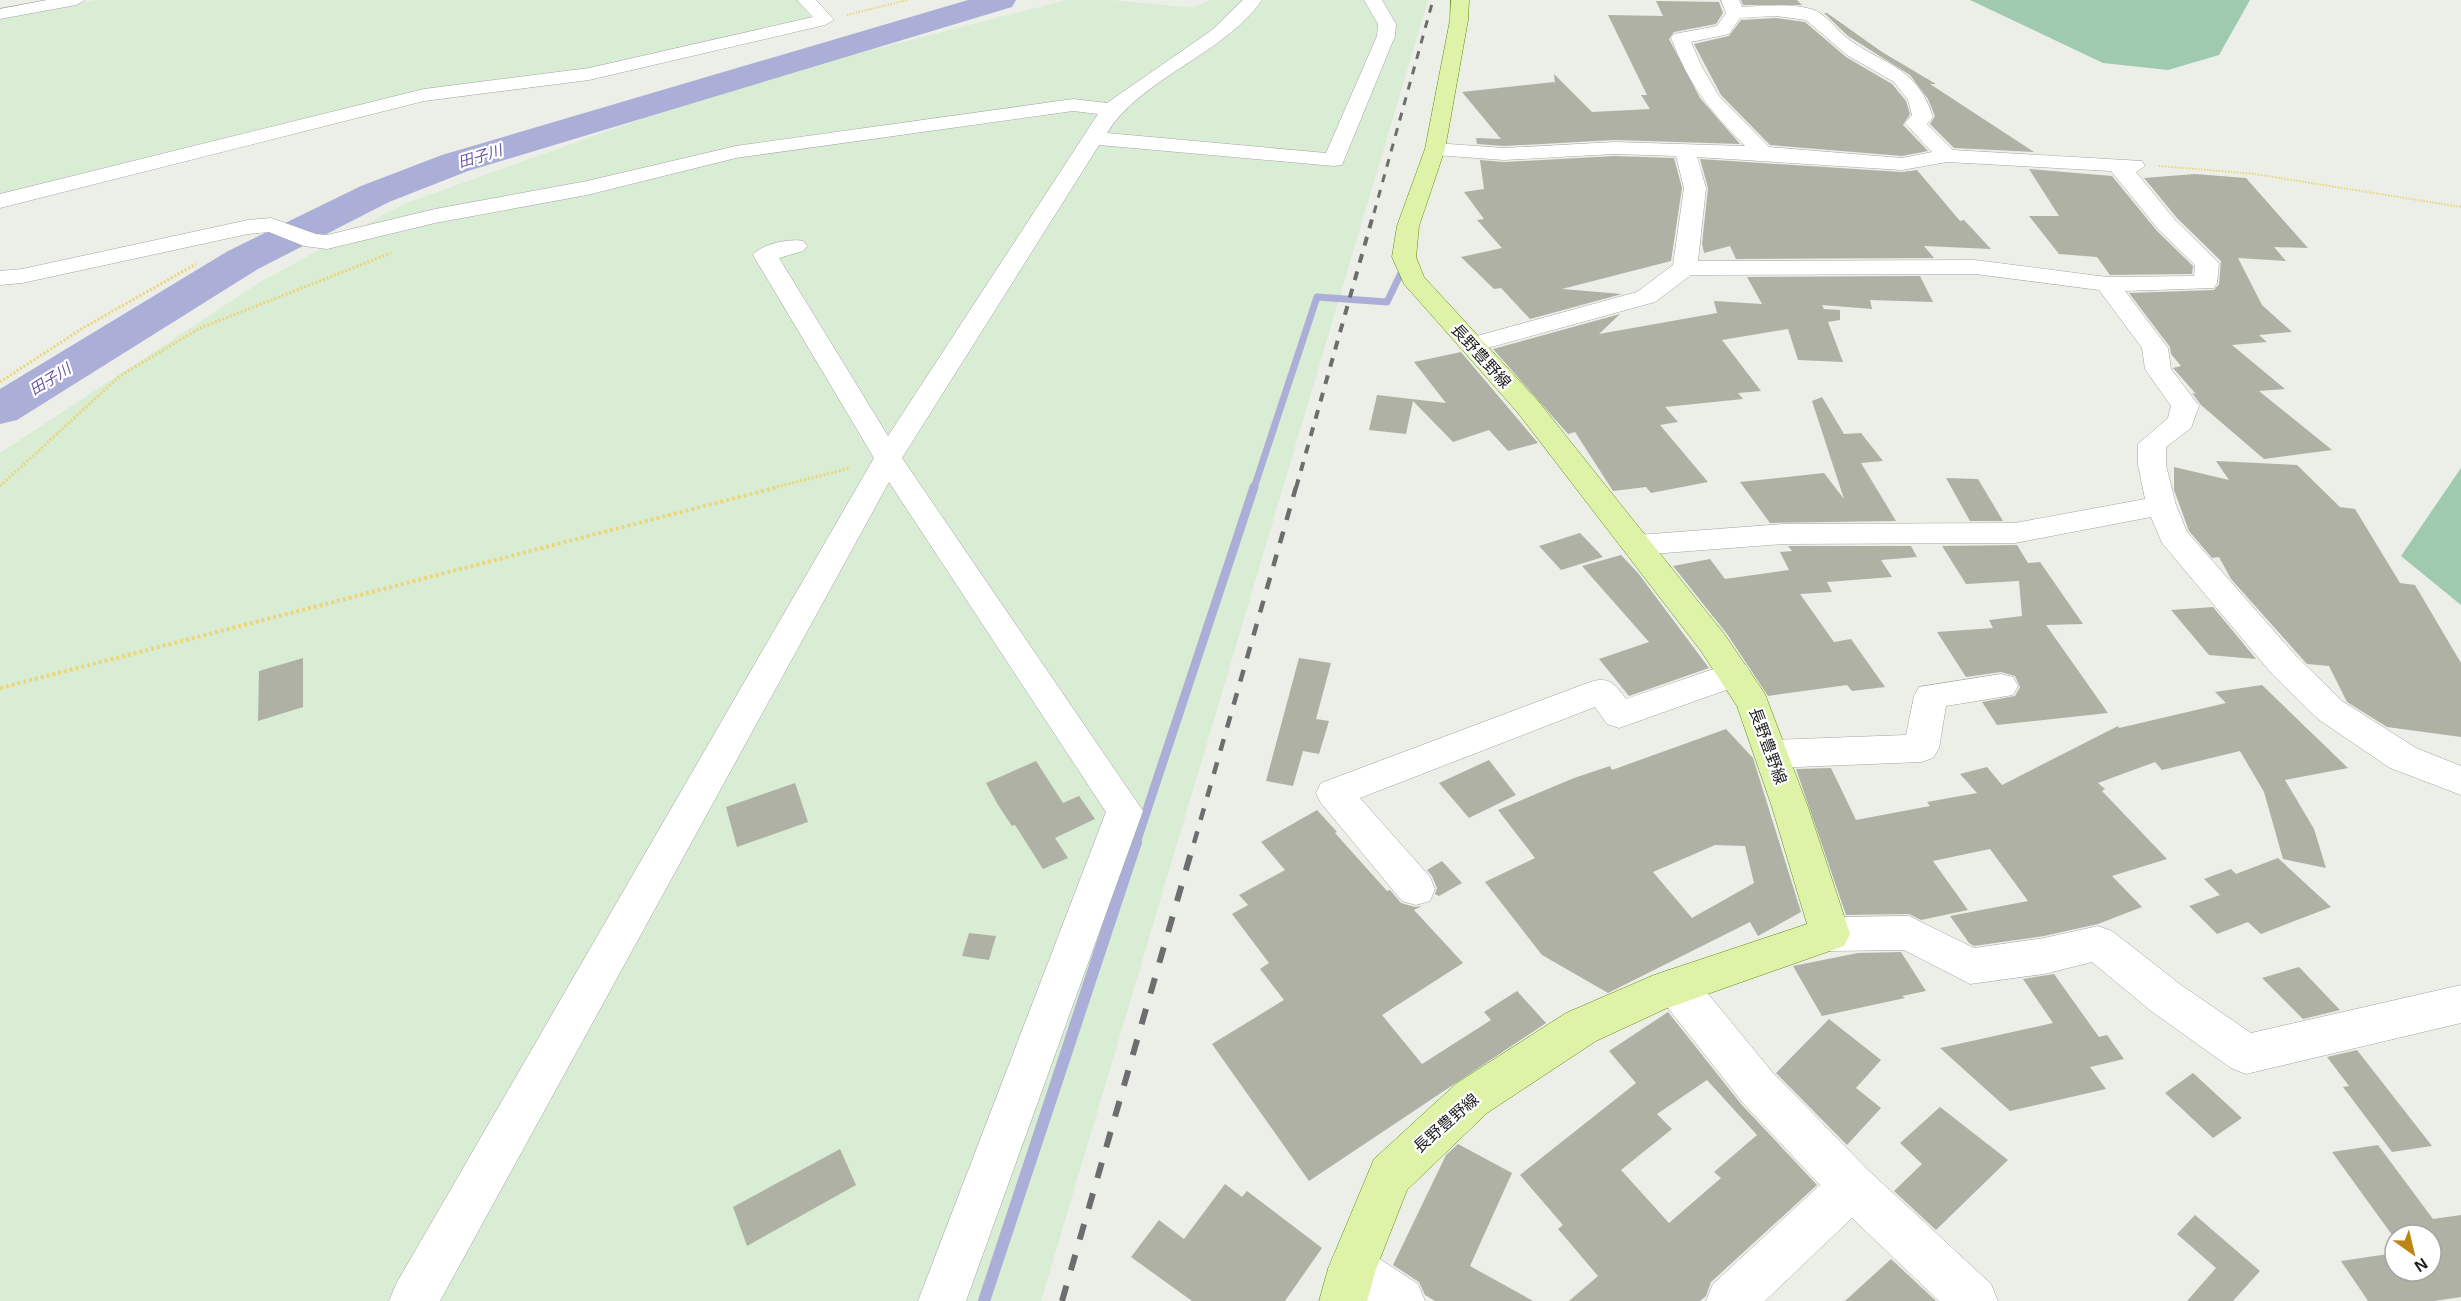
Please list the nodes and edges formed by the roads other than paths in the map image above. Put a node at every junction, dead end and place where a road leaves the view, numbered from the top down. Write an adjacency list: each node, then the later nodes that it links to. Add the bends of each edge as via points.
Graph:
1 (76, 0): 7 (street)
2 (806, 0): 14 (street, via 825,20 589,74 424,95)
3 (1253, 0): 8 (street, via 1218,34)
4 (1373, 0): 9 (street, via 1387,24 1386,36 1334,160)
5 (1460, 0): 10 (main road, 長野豊野線)
6 (1733, 6): 12 (street, via 1723,30 1680,38 1711,99); 13 (street, via 1801,12 1819,19 1841,42 1886,66 1918,97 1923,117 1915,123)
7 (0, 14)
8 (1111, 110): 9 (street); 17 (street, via 1074,105 736,153 327,242 312,241 271,225 248,227)
9 (1094, 138): 20 (street)
10 (1435, 149): 11 (street, via 1504,154 1614,148); 19 (main road, 長野豊野線, via 1408,226 1404,257 1413,279)
11 (1685, 152): 12 (street); 16 (street, via 1695,188)
12 (1763, 153): 13 (street, via 1902,164)
13 (1947, 156): 18 (street, via 2125,165 2167,225 2207,263 2205,283)
14 (0, 201)
15 (795, 246): 20 (street, via 765,255)
16 (1685, 268): 18 (street, via 1975,267); 19 (street, via 1646,297)
17 (0, 278)
18 (2107, 284): 21 (street, via 2155,348 2158,369 2185,406 2181,422 2152,444 2152,465)
19 (1471, 345): 22 (main road, 長野豊野線, via 1528,408)
20 (888, 458): 33 (street); 34 (street, via 1125,811)
21 (2161, 505): 22 (street, via 2015,533 1783,534); 26 (street, via 2173,537 2284,665 2330,710 2403,758)
22 (1638, 545): 23 (main road, 長野豊野線)
23 (1734, 675): 25 (main road, 長野豊野線, via 1753,703); 27 (street, via 1619,715 1602,691 1334,793)
24 (2001, 686): 25 (street, via 1931,696 1921,748)
25 (1772, 754): 28 (main road, 長野豊野線)
26 (2461, 781)
27 (1416, 889)
28 (1830, 934): 29 (main road, 長野豊野線); 30 (street, via 1909,933 1970,966 2044,956 2098,943 2166,998 2246,1054)
29 (1676, 986): 31 (street, via 1758,1088); 32 (main road, 長野豊野線, via 1581,1027 1472,1098 1434,1130 1390,1175)
30 (2461, 1004)
31 (1852, 1186): 36 (street); 37 (street)
32 (1347, 1285): 35 (street)
33 (413, 1301)
34 (942, 1301)
35 (1401, 1301)
36 (1730, 1301)
37 (1974, 1301)

